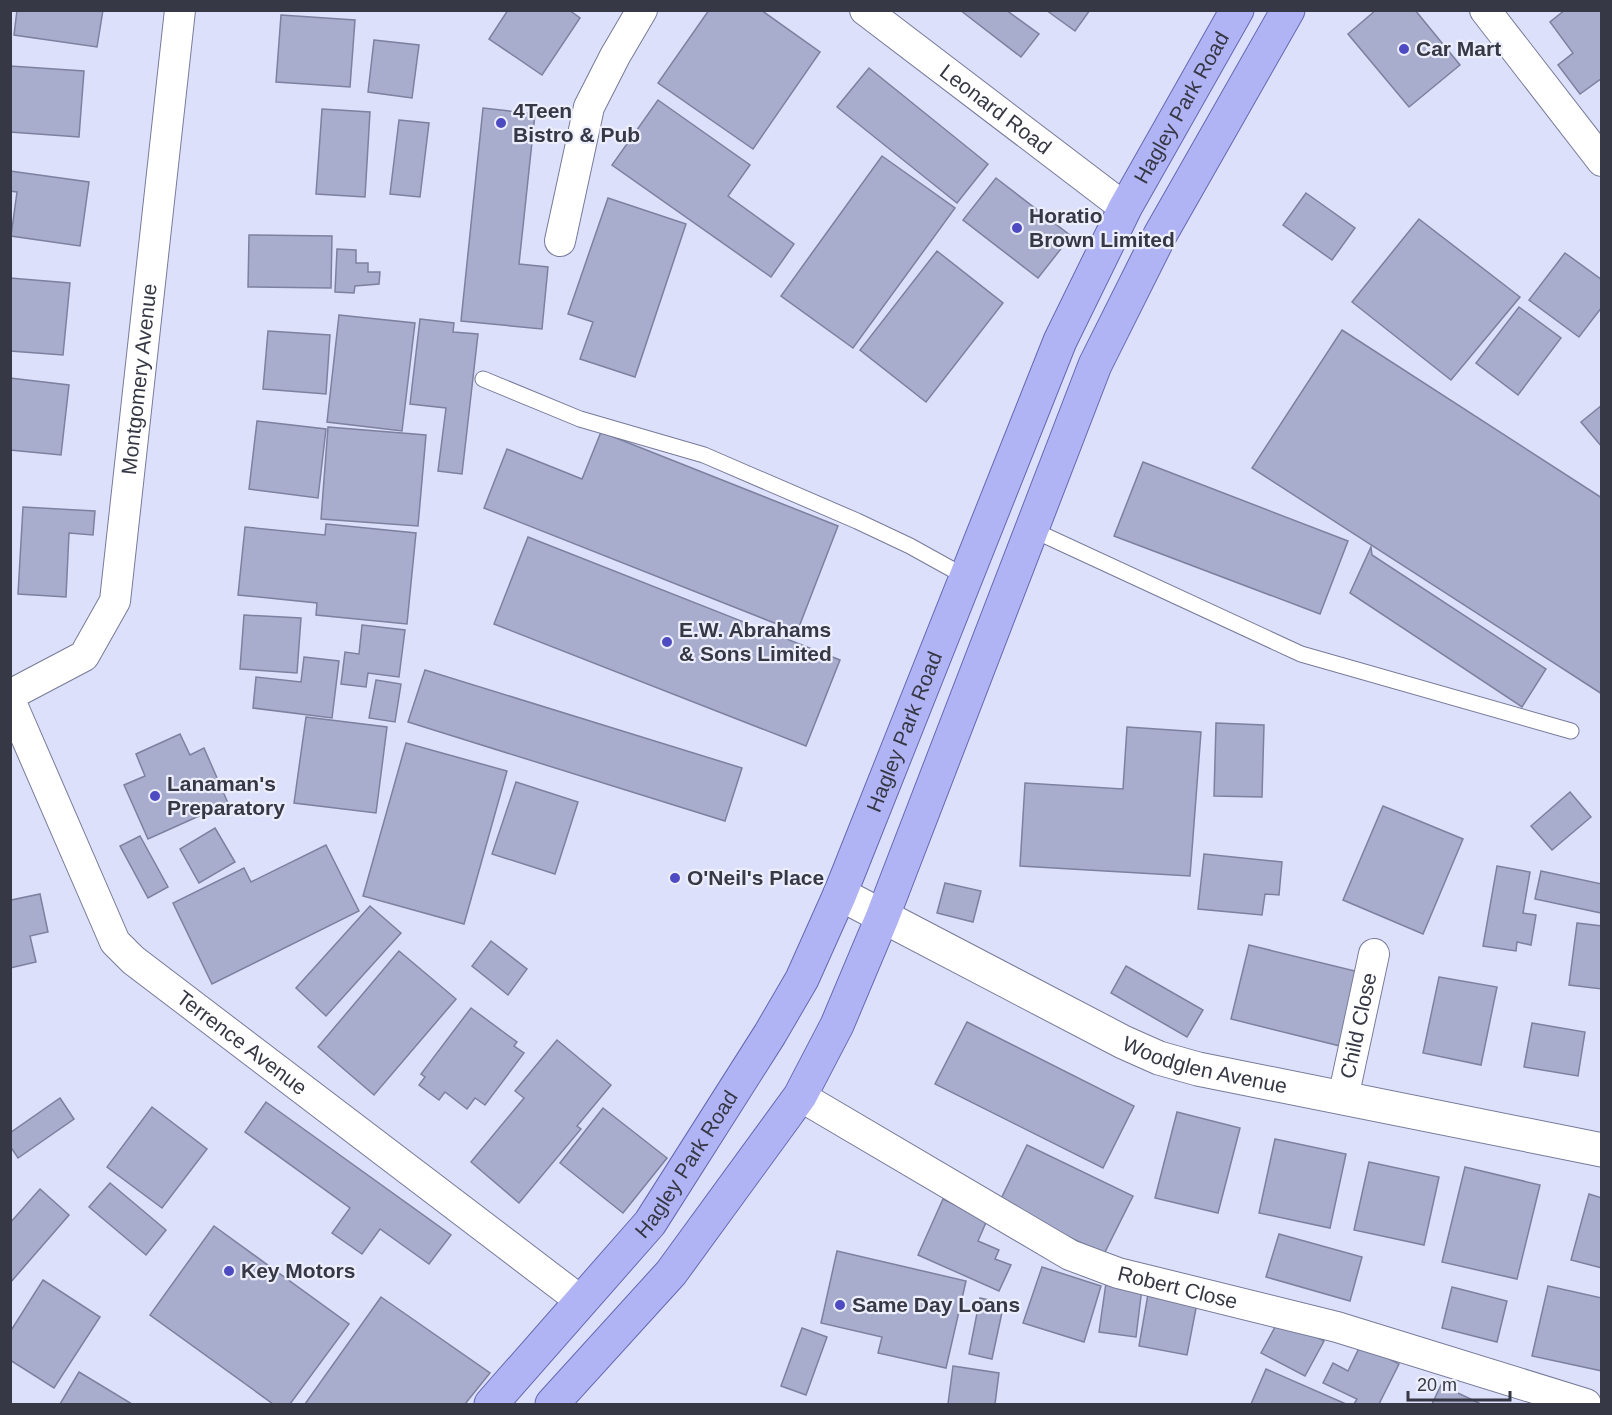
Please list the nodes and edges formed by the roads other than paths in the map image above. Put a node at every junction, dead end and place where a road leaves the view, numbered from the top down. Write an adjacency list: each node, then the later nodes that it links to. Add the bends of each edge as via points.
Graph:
1 (180, 10): 13 (street, Montgomery Avenue, via 115,601 84,656)
2 (642, 10): 9 (street, via 589,107)
3 (865, 10): 8 (street, Leonard Road)
4 (1238, 10): 8 (main road, Hagley Park Road)
5 (1288, 10): 11 (main road, Hagley Park Road, via 1160,235 1095,365)
6 (1485, 10): 7 (street)
7 (1602, 161)
8 (1125, 208): 12 (main road, Hagley Park Road, via 1060,341)
9 (560, 241)
10 (483, 379): 12 (lane, via 580,419 704,455 857,521)
11 (1034, 530): 15 (lane, via 1301,654); 17 (main road, Hagley Park Road)
12 (966, 578): 16 (main road, Hagley Park Road)
13 (10, 695)
14 (10, 700): 22 (street, Terrence Avenue, via 115,942 142,968)
15 (1571, 731)
16 (840, 894): 17 (street, Woodglen Avenue); 22 (main road, Hagley Park Road, via 802,979 710,1133 650,1223)
17 (882, 918): 19 (main road, Hagley Park Road, via 837,1025); 20 (street, Woodglen Avenue, via 1158,1058)
18 (1374, 954): 20 (street, Child Close)
19 (800, 1096): 24 (main road, Hagley Park Road, via 670,1273); 25 (street, Robert Close, via 1070,1255 1118,1273 1338,1327)
20 (1343, 1098): 21 (street, Woodglen Avenue)
21 (1602, 1150)
22 (581, 1301): 23 (main road, Hagley Park Road)
23 (491, 1404)
24 (552, 1404)
25 (1586, 1404)

